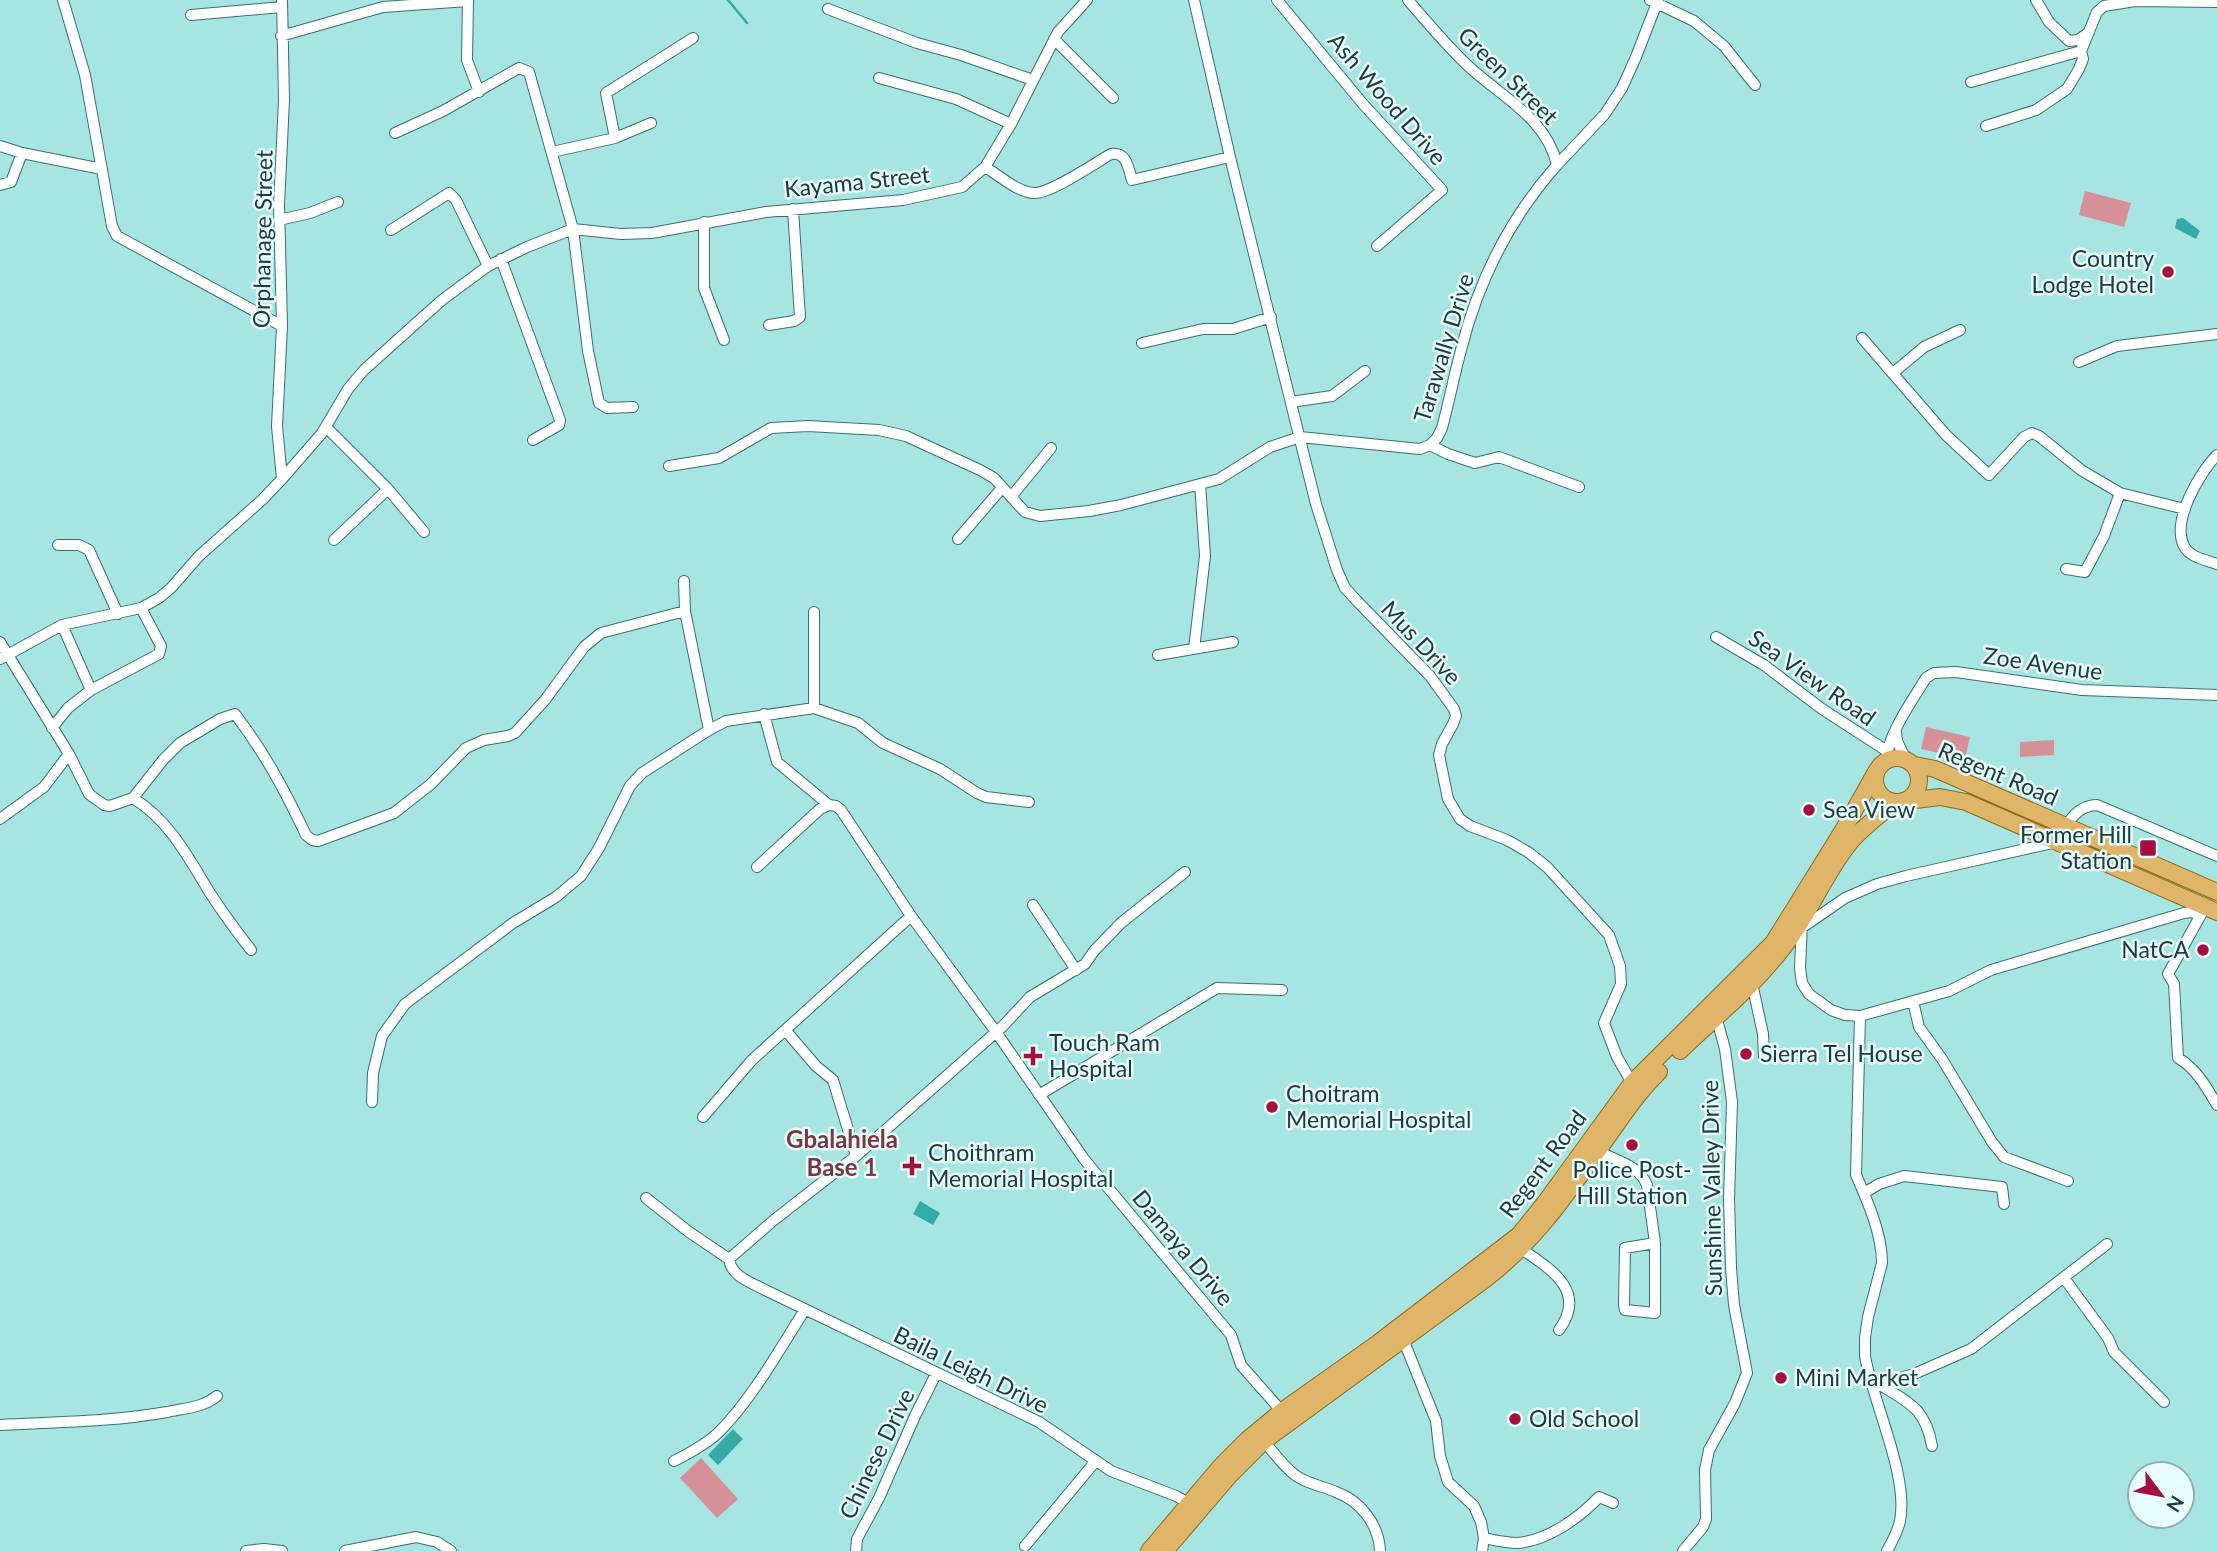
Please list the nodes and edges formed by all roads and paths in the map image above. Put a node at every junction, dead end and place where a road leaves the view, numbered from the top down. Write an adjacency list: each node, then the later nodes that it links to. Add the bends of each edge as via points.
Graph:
1 (63, 0): 36 (street, via 86,75)
2 (468, 0): 10 (street); 23 (street, via 467,60)
3 (1087, 0): 15 (street, Kayama Street)
4 (1194, 0): 33 (street)
5 (1277, 0): 44 (street, Ash Wood Drive, via 1442,190)
6 (1408, 0): 34 (street, Green Street, via 1463,61 1533,120 1553,149)
7 (2036, 0): 14 (street, via 2049,22 2069,41)
8 (1655, 2): 22 (street, via 1694,21 1724,46); 34 (street, Tarawally Drive, via 1622,88 1605,114)
9 (2217, 2): 14 (street, via 2135,1 2104,6)
10 (383, 3): 16 (street)
11 (282, 4): 13 (street); 16 (street, Orphanage Street)
12 (828, 9): 20 (street)
13 (191, 15)
14 (2091, 31): 18 (street)
15 (1058, 32): 20 (street, Kayama Street); 24 (street)
16 (281, 36): 40 (street, Orphanage Street, via 284,100)
17 (693, 38): 29 (street, via 606,93)
18 (2081, 51): 21 (street); 27 (street, via 2083,58 2073,80 2058,96 2036,110)
19 (879, 78): 26 (street, via 956,99)
20 (1033, 80): 26 (street, Kayama Street)
21 (1971, 82)
22 (1755, 85)
23 (479, 92): 28 (street); 31 (street, via 526,68)
24 (1113, 98)
25 (651, 122): 29 (street)
26 (1011, 124): 35 (street, Kayama Street)
27 (1986, 126)
28 (395, 133)
29 (615, 138): 31 (street)
30 (0, 146): 32 (street)
31 (552, 152): 42 (street)
32 (22, 153): 36 (street); 37 (street, via 11,182)
33 (1230, 157): 35 (street, via 1132,180 1123,156 1111,154 1055,187 1034,193); 47 (street)
34 (1557, 165): 63 (street, Tarawally Drive, via 1529,201 1489,268 1461,349 1442,428)
35 (985, 167): 39 (street, Kayama Street, via 962,187 946,191 903,200)
36 (102, 169): 49 (street, via 117,236)
37 (0, 185)
38 (338, 202): 40 (street)
39 (793, 209): 41 (street, Kayama Street); 48 (street, via 800,317)
40 (279, 220): 49 (street, Orphanage Street)
41 (704, 222): 42 (street, Kayama Street, via 652,233); 53 (street, via 704,288)
42 (573, 229): 45 (street); 59 (street, via 599,402 607,408)
43 (391, 230): 46 (street, via 449,193)
44 (1377, 246)
45 (501, 259): 46 (street); 62 (street, via 560,421)
46 (488, 266): 60 (street, via 442,300 364,370)
47 (1271, 317): 54 (street, via 1233,330 1203,329); 58 (street)
48 (769, 325)
49 (282, 326): 67 (street, Orphanage Street, via 277,426)
50 (1960, 330): 57 (street, via 1924,347)
51 (2217, 334): 55 (street, via 2117,346)
52 (1862, 338): 57 (street)
53 (724, 340)
54 (1142, 344)
55 (2079, 362)
56 (1365, 371): 58 (street, via 1332,396)
57 (1893, 373): 72 (street, via 1946,435 1989,475 2032,433)
58 (1292, 402): 61 (street)
59 (634, 407)
60 (326, 427): 67 (street); 71 (street)
61 (1300, 437): 63 (street, Tarawally Drive, via 1410,450); 68 (street, Tarawally Drive, via 1270,447 1219,479); 128 (street, Mus Drive, via 1345,588 1430,676 1454,709 1453,724 1439,755 1451,807 1470,826 1507,840 1547,867 1609,935 1620,965 1621,984 1604,1023)
62 (533, 440)
63 (1430, 445): 69 (street, via 1475,463 1499,457)
64 (1051, 448): 73 (street)
65 (2217, 455): 74 (street, via 2204,470)
66 (669, 466): 70 (street, via 719,458 771,428 879,430 906,436 962,461)
67 (282, 479): 82 (street, via 171,588)
68 (1200, 484): 73 (street, Tarawally Drive, via 1121,505 1048,515 1025,512); 90 (street, via 1205,564)
69 (1579, 486)
70 (1002, 488): 73 (street); 76 (street)
71 (388, 489): 75 (street); 77 (street)
72 (2120, 493): 74 (street); 80 (street, via 2105,536 2085,572)
73 (1011, 497)
74 (2185, 509): 79 (street, via 2184,547)
75 (424, 533)
76 (958, 539)
77 (334, 540)
78 (58, 545): 85 (street, via 89,550)
79 (2217, 564)
80 (2066, 569)
81 (684, 581): 83 (street)
82 (141, 608): 85 (street); 93 (street, via 161,646 159,654)
83 (685, 611): 98 (street); 103 (street, via 601,633 584,647 515,733 466,748 394,813 328,838 312,840 306,835 280,779 234,714 180,743)
84 (814, 612): 95 (street)
85 (118, 614): 86 (street)
86 (62, 625): 92 (street); 93 (street)
87 (1716, 637): 101 (street, Sea View Road, via 1764,665)
88 (0, 642): 92 (street)
89 (1233, 642): 90 (street)
90 (1194, 649): 91 (street)
91 (1158, 655)
92 (5, 656): 97 (street)
93 (91, 690): 97 (street)
94 (2217, 695): 99 (street, Zoe Avenue, via 2106,692 1944,671 1926,678)
95 (814, 708): 96 (street); 104 (street, via 858,723 883,743 986,797)
96 (764, 714): 98 (street, via 726,721); 106 (street, Damaya Drive, via 777,762)
97 (52, 728): 100 (street)
98 (709, 730): 130 (street, via 642,773 630,786 581,876 405,1004 383,1036 373,1073)
99 (1896, 731): 101 (street, Zoe Avenue); 102 (street)
100 (69, 754): 103 (street, via 96,801 110,806); 107 (street, via 44,787)
101 (1883, 761): 102 (main road); 105 (main road, via 1875,786 1883,798); 117 (main road, Regent Road)
102 (1910, 762): 105 (main road, via 1919,781 1917,790); 108 (main road, Regent Road)
103 (133, 798): 118 (street, via 172,832)
104 (1029, 802)
105 (1901, 802): 109 (main road, Regent Road, via 1953,799); 117 (main road, Regent Road, via 1859,831)
106 (830, 805): 111 (street); 116 (street, Damaya Drive, via 841,810)
107 (0, 819)
108 (2065, 827): 109 (street); 110 (street, via 2082,809 2097,805); 113 (main road, Regent Road)
109 (2057, 842): 115 (main road, Regent Road); 117 (street, via 1877,884)
110 (2217, 856)
111 (757, 867)
112 (1185, 872): 119 (street, via 1121,923)
113 (2217, 892)
114 (1033, 905): 119 (street)
115 (2208, 911): 122 (street, via 2184,913 1991,970 1948,991); 131 (street, via 2168,974 2174,984 2179,1058)
116 (911, 915): 125 (street); 126 (street, Damaya Drive)
117 (1801, 918): 120 (main road, Regent Road, via 1780,953); 124 (street, via 1802,983 1831,1010); 128 (main road, Regent Road)
118 (251, 950)
119 (1076, 970): 126 (street, via 1030,997)
120 (1752, 983): 123 (main road, Regent Road); 127 (street)
121 (1282, 989): 129 (street, via 1217,988)
122 (1913, 1001): 124 (street); 135 (street, via 1919,1027 2004,1157)
123 (1716, 1016): 133 (main road, Regent Road, via 1640,1091); 170 (street, Sunshine Valley Drive, via 1732,1101 1731,1268 1747,1373 1709,1450 1706,1519)
124 (1860, 1016): 136 (street, via 1856,1156)
125 (786, 1031): 132 (street, via 751,1060); 134 (street, via 833,1080)
126 (996, 1032): 129 (street, Damaya Drive); 134 (street)
127 (1764, 1057)
128 (1632, 1083): 133 (main road, Regent Road)
129 (1039, 1095): 151 (street, Damaya Drive, via 1091,1169 1231,1335 1241,1365)
130 (372, 1102)
131 (2217, 1105)
132 (703, 1117)
133 (1592, 1148): 139 (street, via 1643,1176); 141 (main road, Regent Road, via 1553,1213)
134 (856, 1156): 142 (street)
135 (2068, 1181)
136 (1864, 1193): 138 (street, via 1903,1176 2002,1187); 148 (street, via 1882,1251 1865,1338)
137 (646, 1198): 142 (street, Baila Leigh Drive)
138 (2004, 1204)
139 (1655, 1243): 139 (street, via 1655,1313 1626,1310 1625,1248)
140 (2107, 1244): 143 (street)
141 (1516, 1245): 145 (street, via 1553,1271 1568,1294 1570,1311); 146 (main road, Regent Road, via 1487,1278)
142 (729, 1259): 144 (street, Baila Leigh Drive, via 736,1273)
143 (2064, 1278): 148 (street, via 1971,1349 1914,1374); 150 (street, via 2114,1352)
144 (804, 1311): 147 (street, Baila Leigh Drive); 155 (street, via 722,1430)
145 (1559, 1330)
146 (1401, 1333): 151 (main road, Regent Road); 159 (street, via 1436,1421 1448,1482 1474,1506)
147 (936, 1374): 156 (street, Baila Leigh Drive, via 1039,1422); 165 (street, Chinese Drive, via 857,1539)
148 (1872, 1380): 154 (street, via 1922,1415); 171 (street, via 1899,1482 1900,1521)
149 (218, 1396): 152 (street, via 206,1405 136,1417)
150 (2164, 1402)
151 (1286, 1416): 153 (main road, Regent Road)
152 (0, 1425)
153 (1260, 1437): 158 (main road, Regent Road, via 1230,1475); 168 (street, via 1297,1476 1357,1504 1371,1521)
154 (1932, 1446)
155 (674, 1461)
156 (1095, 1462): 158 (street, Baila Leigh Drive); 160 (street)
157 (1613, 1503): 159 (street, via 1599,1497 1551,1533 1518,1543)
158 (1196, 1507): 166 (main road, Regent Road); 167 (main road, Regent Road)
159 (1484, 1538): 169 (street)
160 (1025, 1546)
161 (246, 1551): 162 (street)
162 (282, 1551)
163 (345, 1551): 164 (street, via 416,1537)
164 (451, 1551)
165 (856, 1551)
166 (1149, 1551)
167 (1165, 1551)
168 (1380, 1551)
169 (1482, 1551)
170 (1683, 1551)
171 (1887, 1551)

